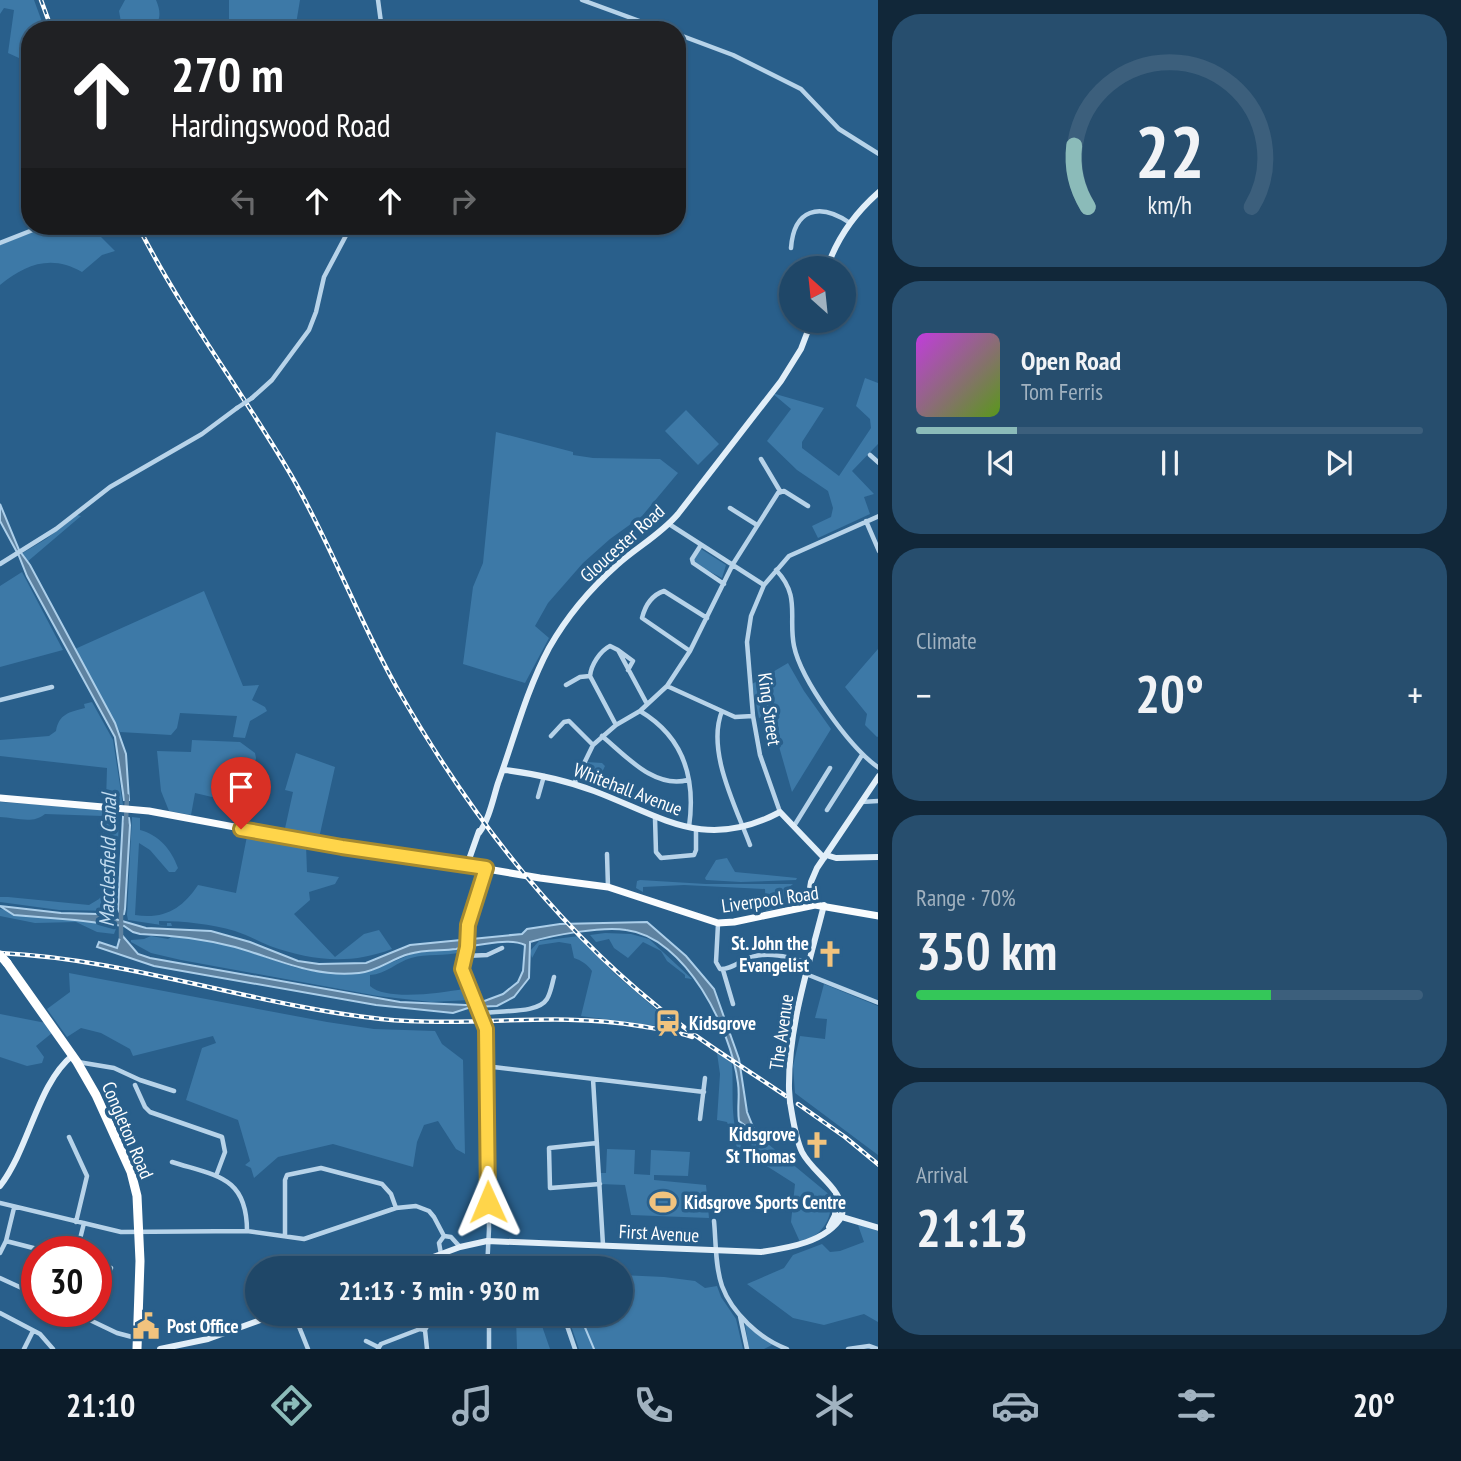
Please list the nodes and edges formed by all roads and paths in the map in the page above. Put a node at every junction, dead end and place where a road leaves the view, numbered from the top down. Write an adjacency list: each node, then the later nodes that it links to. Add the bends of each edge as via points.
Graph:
1 (378, 0): 3 (street)
2 (582, 0): 4 (street)
3 (381, 21)
4 (639, 21)
5 (686, 37): 6 (street, via 801,89 839,129)
6 (878, 154)
7 (878, 192): 8 (street)
8 (849, 223): 12 (street, via 831,212 808,214 793,230); 13 (street)
9 (21, 235): 11 (street)
10 (346, 235): 27 (street, bridge, via 324,277 309,330 272,380 202,434 110,487)
11 (0, 243)
12 (791, 249)
13 (832, 256)
14 (808, 333): 23 (street, Gloucester Road, via 781,381)
15 (870, 455): 17 (street)
16 (761, 459): 18 (street)
17 (878, 463)
18 (780, 492): 19 (street); 24 (street)
19 (808, 506)
20 (730, 508): 24 (street)
21 (878, 516): 22 (street)
22 (866, 522): 26 (street); 29 (street, King Street, via 789,556)
23 (669, 524): 25 (street); 50 (street, Gloucester Road, via 609,572 562,627 530,691)
24 (757, 525): 28 (street)
25 (701, 545): 28 (street); 30 (street, via 693,564)
26 (878, 551)
27 (0, 564)
28 (733, 564): 30 (street); 31 (street)
29 (776, 570): 31 (street, King Street); 47 (street, via 793,604 793,640 799,663)
30 (724, 584): 32 (street)
31 (764, 584): 42 (street, King Street, via 747,642)
32 (707, 618): 33 (street); 33 (street, via 664,591 645,607 642,618)
33 (690, 651): 36 (street)
34 (590, 676): 35 (street); 39 (street, via 596,660 610,646 618,650); 43 (street)
35 (566, 685)
36 (667, 686): 39 (street); 41 (street)
37 (52, 687): 38 (street)
38 (0, 701)
39 (647, 704): 40 (street)
40 (640, 711): 43 (street); 53 (street, via 663,726 680,748)
41 (722, 711): 42 (street, via 734,717); 62 (street, via 717,726 719,754)
42 (753, 716): 60 (street, King Street, via 760,755)
43 (616, 725): 45 (street)
44 (551, 736): 46 (street, via 569,721)
45 (602, 736): 46 (street); 53 (street, via 651,776 674,784)
46 (593, 745): 54 (street)
47 (862, 755): 49 (street); 59 (street)
48 (830, 768): 63 (street)
49 (878, 768)
50 (505, 770): 51 (street, Whitehall Avenue); 69 (street, Gloucester Road)
51 (544, 776): 54 (street, Whitehall Avenue); 55 (street)
52 (878, 776): 58 (street)
53 (688, 780): 64 (street)
54 (574, 784): 61 (street, Whitehall Avenue)
55 (538, 797)
56 (0, 798): 69 (main road, Liverpool Road, via 149,811)
57 (878, 801): 58 (street)
58 (861, 802): 67 (street)
59 (827, 810)
60 (780, 812): 62 (street, Whitehall Avenue); 63 (street, King Street)
61 (655, 818): 64 (street, Whitehall Avenue); 64 (street, via 656,852 662,858 694,855)
62 (743, 826): 64 (street, Whitehall Avenue); 65 (street)
63 (793, 827): 67 (street, King Street)
64 (692, 829)
65 (751, 847)
66 (607, 854): 71 (street)
67 (825, 856): 68 (street); 73 (street, via 812,878)
68 (878, 857)
69 (467, 865): 70 (main road, Liverpool Road)
70 (486, 868): 71 (main road, Liverpool Road); 78 (street, via 468,925)
71 (608, 887): 75 (main road, Liverpool Road)
72 (824, 905): 73 (main road, Liverpool Road); 74 (main road, Liverpool Road); 79 (street, The Avenue)
73 (807, 906): 75 (main road, Liverpool Road)
74 (878, 916)
75 (718, 923): 80 (street, via 717,966)
76 (502, 948): 78 (street, via 487,955)
77 (0, 955): 86 (highway, Congleton Road, bridge)
78 (465, 956): 85 (street, via 462,969)
79 (809, 963): 80 (street, via 759,956); 81 (street, The Avenue)
80 (723, 970): 84 (street)
81 (806, 974): 83 (street); 105 (street, The Avenue, bridge, via 789,1057 790,1102 802,1152 836,1193)
82 (554, 977): 85 (street, via 541,1006)
83 (878, 1003)
84 (733, 1004)
85 (479, 1013): 87 (street, bridge, via 486,1029)
86 (75, 1059): 91 (street); 101 (street, via 57,1070 49,1083 18,1158); 111 (highway, Congleton Road, via 131,1172)
87 (485, 1066): 88 (street); 116 (street)
88 (593, 1079): 92 (street); 97 (street)
89 (705, 1079): 92 (street)
90 (135, 1086): 95 (street, via 150,1112)
91 (174, 1091)
92 (704, 1092): 94 (street)
93 (186, 1118): 95 (street)
94 (699, 1119)
95 (184, 1124): 99 (street, via 222,1137 225,1152)
96 (69, 1137): 107 (street, via 87,1176)
97 (597, 1143): 100 (street); 100 (street, via 549,1148 550,1188)
98 (172, 1162): 99 (street)
99 (216, 1176): 110 (street, via 239,1195 247,1213)
100 (600, 1184): 118 (street)
101 (0, 1186)
102 (0, 1203): 103 (street)
103 (14, 1208): 107 (street); 115 (street)
104 (396, 1208): 113 (street, via 313,1237); 113 (street, via 382,1184 321,1168 287,1175); 114 (street, via 416,1206 429,1211)
105 (839, 1216): 109 (street); 120 (street, First Avenue, via 802,1245 761,1252)
106 (714, 1220): 120 (street)
107 (76, 1222): 108 (street)
108 (84, 1223): 111 (street); 112 (street)
109 (878, 1228)
110 (247, 1231): 111 (street); 113 (street)
111 (138, 1232): 137 (highway, Congleton Road)
112 (81, 1236)
113 (285, 1236)
114 (444, 1236): 119 (street); 122 (street, via 439,1243)
115 (6, 1241): 117 (street); 121 (street)
116 (487, 1241): 118 (street, First Avenue); 119 (street, First Avenue); 124 (street)
117 (21, 1245)
118 (603, 1246): 120 (street, First Avenue)
119 (460, 1247): 122 (street, First Avenue)
120 (717, 1252): 128 (street, via 723,1287)
121 (0, 1253)
122 (441, 1254): 123 (street, First Avenue)
123 (436, 1256)
124 (487, 1256)
125 (0, 1278): 126 (street)
126 (21, 1288)
127 (0, 1314): 136 (street)
128 (740, 1315): 148 (street); 149 (street)
129 (245, 1326): 143 (street)
130 (299, 1326): 144 (street)
131 (427, 1326): 135 (street)
132 (489, 1326): 146 (street)
133 (566, 1326): 147 (street)
134 (108, 1327): 137 (street)
135 (425, 1330): 139 (street); 145 (street)
136 (33, 1331): 140 (street); 141 (street)
137 (135, 1338): 142 (highway, Congleton Road)
138 (366, 1341): 139 (street)
139 (378, 1348)
140 (23, 1349)
141 (53, 1349)
142 (137, 1349)
143 (160, 1349)
144 (308, 1349)
145 (427, 1349)
146 (489, 1349)
147 (575, 1349)
148 (747, 1349)
149 (787, 1349)
150 (848, 1349): 151 (street)
151 (878, 1349)

